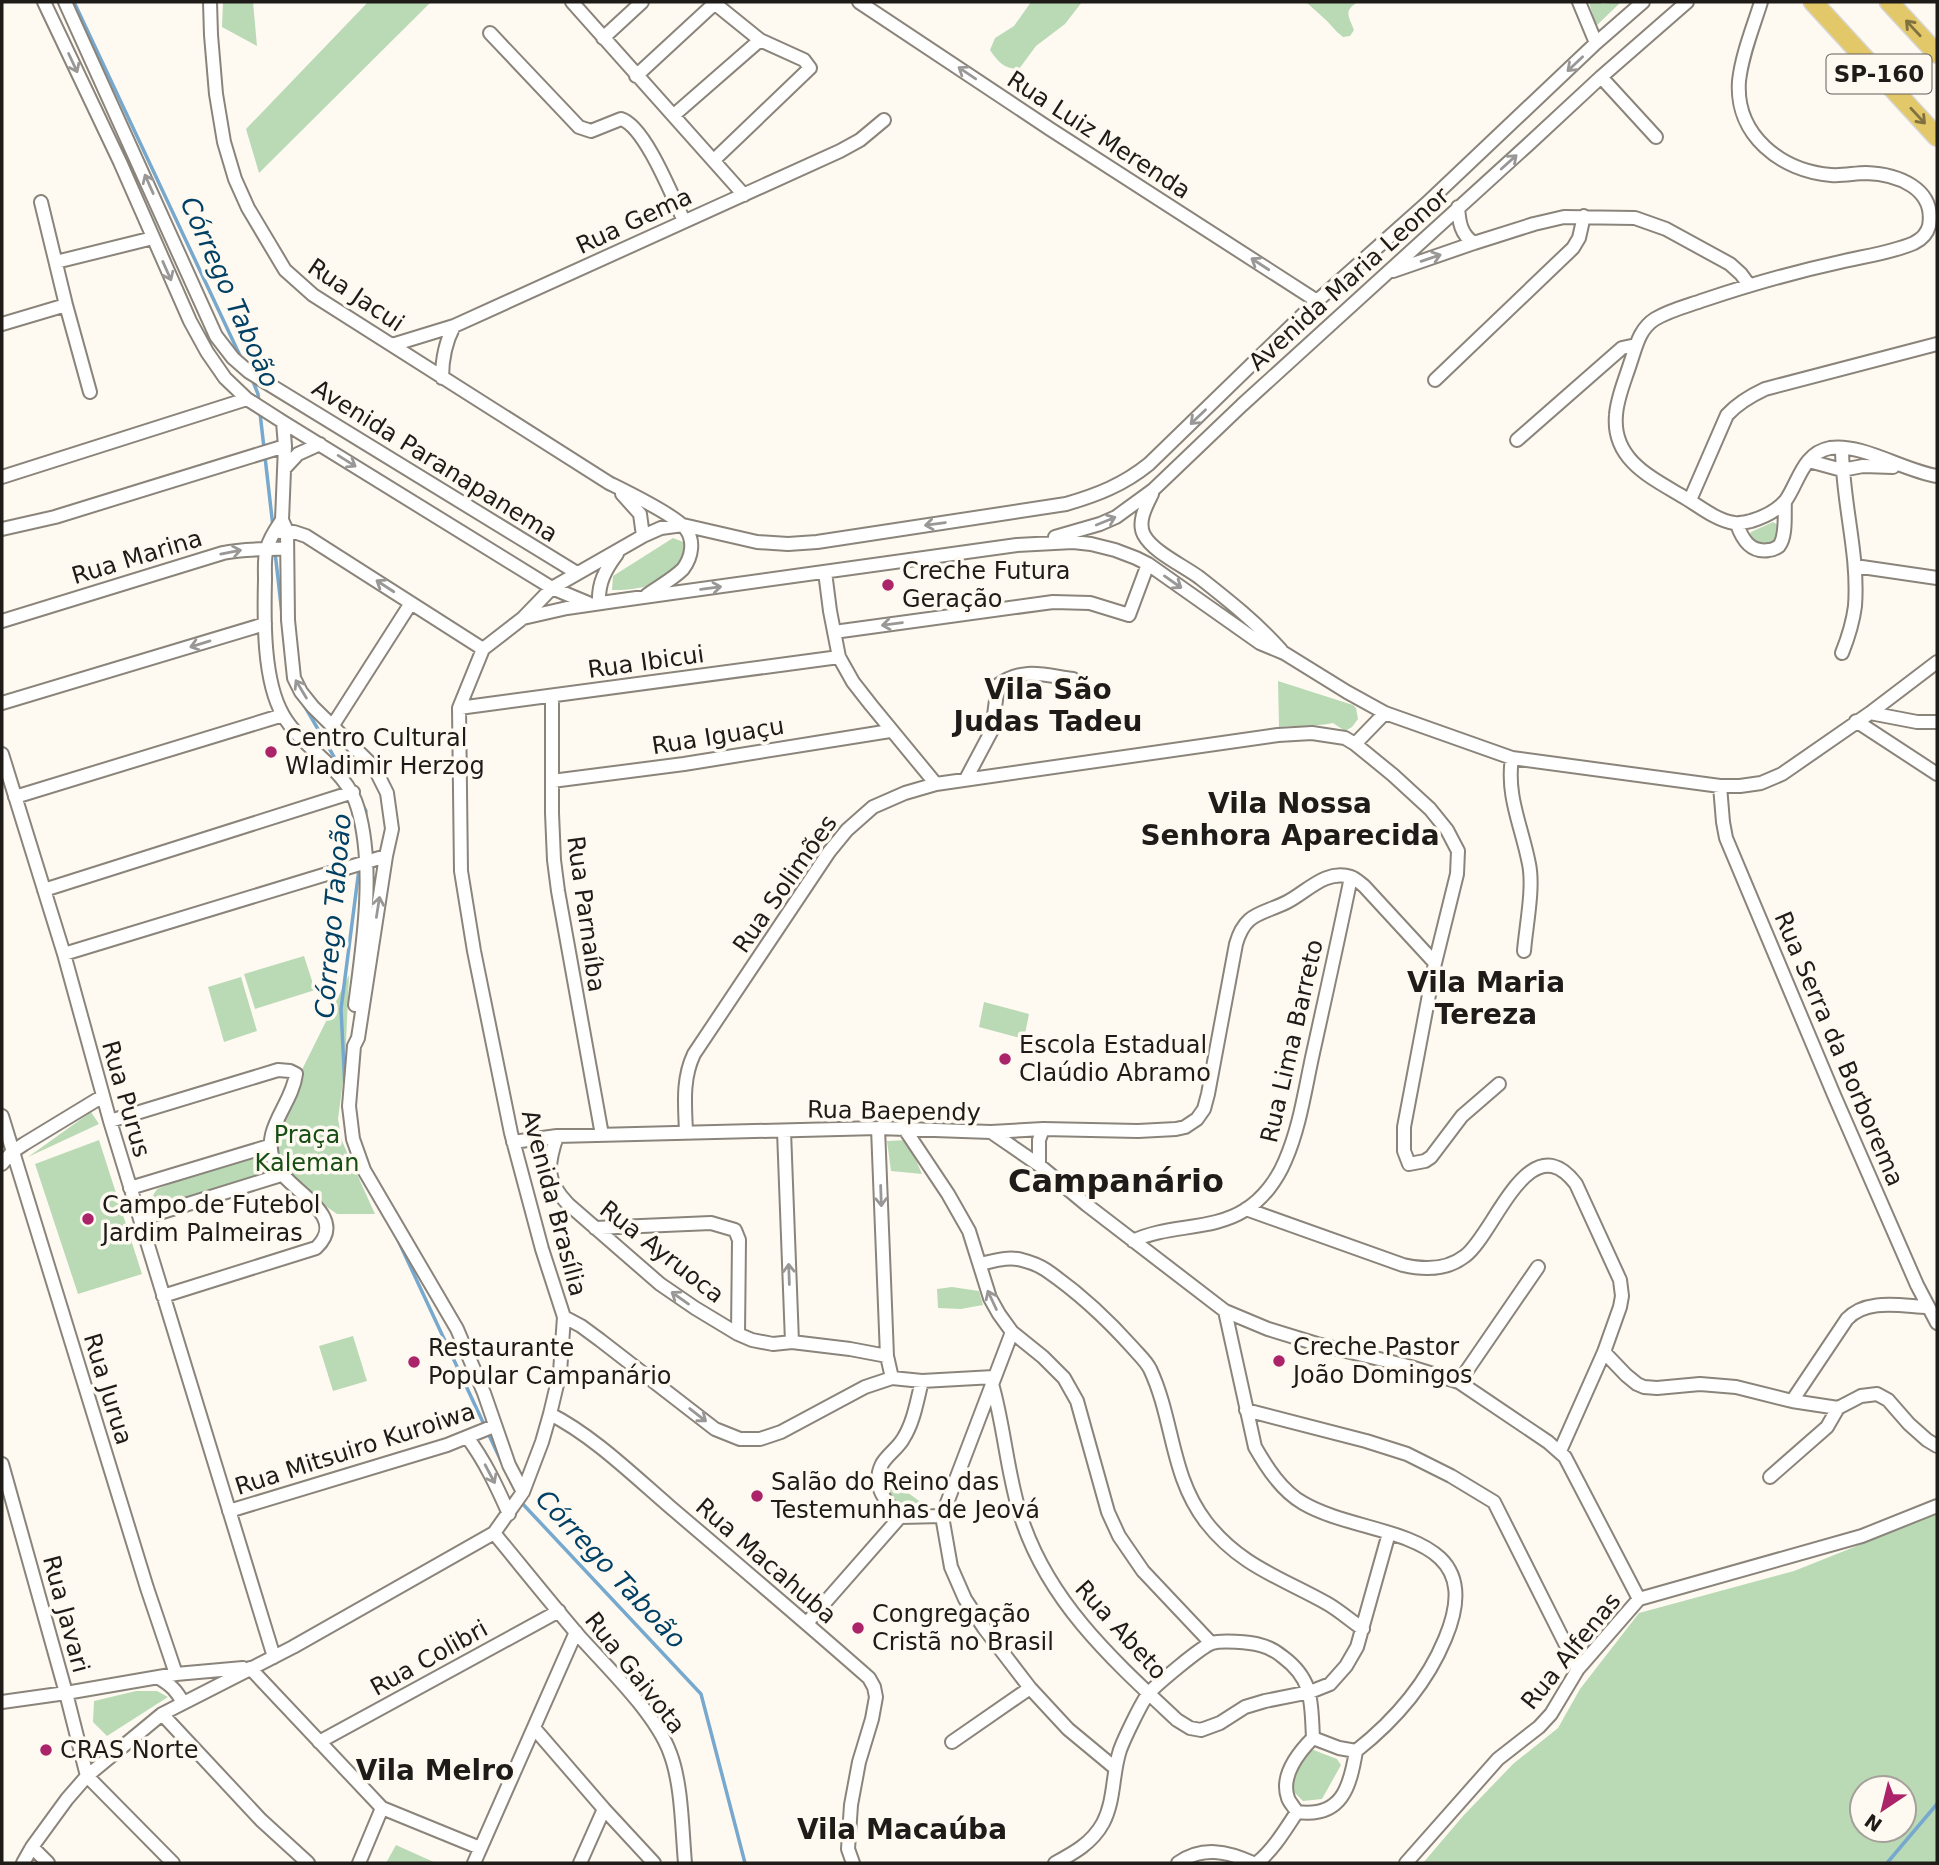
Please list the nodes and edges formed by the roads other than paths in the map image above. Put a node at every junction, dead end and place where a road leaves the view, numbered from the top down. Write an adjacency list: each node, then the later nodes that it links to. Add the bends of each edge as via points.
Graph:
1 (44, 2): 31 (street, Avenida Paranapanema, one-way to 31)
2 (65, 2): 76 (street, Avenida Paranapanema, one-way to 2, via 233,358 216,336)
3 (210, 2): 41 (street, Rua Jacui, via 224,142 248,208 296,282)
4 (572, 2): 15 (street)
5 (642, 2): 15 (street)
6 (714, 2): 16 (street); 19 (street)
7 (859, 2): 36 (street, Rua Luiz Merenda, one-way to 7)
8 (1579, 2): 17 (street)
9 (1643, 2): 17 (street, Avenida Maria Leonor)
10 (1687, 2): 20 (street, Avenida Maria Leonor)
11 (1761, 2): 35 (street, via 1739,82 1751,133 1779,159 1809,172 1865,173 1904,181 1924,197 1930,214 1923,238 1915,242)
12 (1889, 2): 18 (highway, SP-160, one-way to 12)
13 (1817, 7): 24 (highway, SP-160, one-way to 24)
14 (490, 33): 30 (street, via 579,127 591,131 621,119 628,122 651,154)
15 (603, 38): 19 (street)
16 (760, 40): 21 (street); 25 (street, via 804,61 810,71)
17 (1596, 43): 36 (street, Avenida Maria Leonor, one-way to 36)
18 (1937, 54)
19 (636, 76): 21 (street)
20 (1601, 77): 23 (street); 28 (street, Avenida Maria Leonor, one-way to 20)
21 (674, 115): 25 (street)
22 (884, 120): 26 (street, Rua Gema, via 850,146)
23 (1656, 137)
24 (1937, 137)
25 (714, 160): 26 (street)
26 (744, 195): 30 (street, Rua Gema)
27 (41, 202): 33 (street)
28 (1458, 207): 32 (street, via 1462,230); 34 (street, Avenida Maria Leonor)
29 (1584, 216): 32 (street, via 1534,224); 35 (street, via 1635,218 1666,229 1730,264); 44 (street, via 1573,248)
30 (684, 221): 39 (street, Rua Gema)
31 (153, 238): 33 (street); 47 (street, Avenida Paranapanema, one-way to 47, via 207,352)
32 (1474, 243): 34 (street, one-way to 32)
33 (55, 262): 37 (street)
34 (1388, 273): 48 (street, Avenida Maria Leonor)
35 (1749, 285): 42 (street, via 1652,320)
36 (1317, 302): 45 (street, Avenida Maria Leonor)
37 (66, 305): 38 (street); 46 (street)
38 (2, 324)
39 (454, 326): 41 (street, Rua Gema); 43 (street, via 445,348)
40 (1937, 344): 62 (street, via 1750,396 1727,415)
41 (392, 345): 43 (street, Rua Jacui)
42 (1636, 345): 50 (street, via 1622,348); 62 (street, via 1615,416 1620,444 1641,470)
43 (442, 378): 60 (street, Rua Jacui)
44 (1435, 380)
45 (1225, 390): 48 (street); 65 (street, Avenida Maria Leonor, one-way to 65, via 1133,477 1066,504 788,544 757,542)
46 (90, 392)
47 (247, 399): 49 (street, Avenida Paranapanema); 59 (street)
48 (1242, 405): 61 (street, Avenida Maria Leonor)
49 (283, 422): 51 (street, Avenida Paranapanema); 52 (street)
50 (1517, 440)
51 (320, 444): 56 (street, via 298,454); 78 (street, Avenida Paranapanema, one-way to 78)
52 (285, 446): 56 (street); 67 (street)
53 (1842, 448): 54 (street, via 1820,451); 55 (street); 57 (street)
54 (1809, 461): 57 (street); 63 (street)
55 (1904, 467): 57 (street); 58 (street)
56 (284, 469): 66 (street)
57 (1842, 470): 74 (street)
58 (1937, 475)
59 (2, 477)
60 (609, 483): 65 (street, Rua Jacui); 68 (street, Rua Jacui, via 635,507)
61 (1153, 490): 69 (street, Avenida Maria Leonor, one-way to 61, via 1100,524); 87 (street, via 1142,520 1144,536 1229,602)
62 (1690, 500): 64 (street)
63 (1785, 501): 64 (street, via 1763,517); 64 (street, via 1782,539 1773,550 1748,546)
64 (1737, 524)
65 (683, 525): 68 (street); 79 (street, via 692,544 688,562)
66 (281, 528): 70 (street); 71 (street); 80 (street, one-way to 66, via 306,536)
67 (2, 529)
68 (643, 536): 72 (street)
69 (1017, 545): 73 (street, via 1091,544); 75 (street)
70 (287, 548): 71 (street, Rua Marina); 100 (street, one-way to 70, via 300,692 294,678)
71 (265, 550): 83 (street, Rua Marina, one-way to 71, via 223,553); 84 (street)
72 (619, 551): 76 (street); 81 (street, via 607,567)
73 (1148, 564): 85 (street, one-way to 85, via 1129,615 1090,604 1054,601); 87 (street, one-way to 87, via 1259,643)
74 (1855, 566): 77 (street); 88 (street, via 1853,619)
75 (825, 572): 79 (street, one-way to 75); 85 (street)
76 (577, 573): 78 (street)
77 (1937, 578)
78 (552, 588): 81 (street, Avenida Paranapanema); 82 (street)
79 (643, 597): 81 (street)
80 (411, 603): 86 (street); 100 (street)
81 (596, 604): 82 (street)
82 (523, 618): 86 (street)
83 (2, 621)
84 (265, 625): 93 (street, one-way to 93); 97 (street, via 271,687)
85 (834, 632): 89 (street)
86 (483, 649): 94 (street, Avenida Brasília)
87 (1284, 653): 95 (street)
88 (1842, 653)
89 (839, 656): 92 (street, Rua Ibicui); 101 (street)
90 (1937, 662): 96 (street)
91 (1073, 680): 106 (street, via 1029,673 998,685 992,730)
92 (552, 696): 94 (street, Rua Ibicui); 107 (street, Rua Parnaíba)
93 (2, 703)
94 (459, 708): 132 (street, Avenida Brasília, via 461,871)
95 (1385, 713): 102 (street); 104 (street)
96 (1870, 713): 98 (street); 99 (street)
97 (283, 715): 110 (street); 111 (street)
98 (1856, 721): 105 (street); 109 (street, via 1782,774 1761,783)
99 (1937, 722)
100 (332, 725): 112 (street, via 374,767 387,793 392,829)
101 (891, 731): 107 (street, Rua Iguaçu); 108 (street)
102 (1355, 744): 106 (street, Rua Solimões, via 1333,735 1296,733); 118 (street, via 1430,809 1458,851 1457,874)
103 (2, 754): 111 (street, Rua Purus)
104 (1512, 758): 109 (street); 116 (street, via 1510,793 1530,867)
105 (1937, 774)
106 (966, 779): 108 (street, Rua Solimões)
107 (552, 781): 130 (street, Rua Parnaíba, via 558,891)
108 (936, 784): 128 (street, Rua Solimões, via 873,807 829,852 694,1054 685,1082)
109 (1720, 786): 146 (street, Rua Serra da Borborema, via 1727,838)
110 (352, 792): 113 (street); 115 (street)
111 (15, 797): 115 (street, Rua Purus)
112 (386, 856): 113 (street); 119 (street, one-way to 112)
113 (367, 863): 117 (street); 119 (street)
114 (1351, 877): 118 (street); 126 (street, via 1316,882 1242,926 1208,1094 1197,1119 1185,1127 1147,1131); 139 (street, Rua Lima Barreto, via 1296,1133 1277,1177)
115 (44, 890): 117 (street, Rua Purus)
116 (1524, 951)
117 (64, 954): 121 (street, Rua Purus)
118 (1435, 963): 120 (street, via 1404,1127 1409,1164 1430,1157 1462,1116)
119 (354, 1046): 163 (street, via 349,1106 353,1139 364,1170 457,1329)
120 (1499, 1084)
121 (103, 1096): 123 (street, Rua Purus); 134 (street)
122 (2, 1116): 134 (street, Rua Jurua)
123 (110, 1121): 133 (street, via 278,1070 290,1071 296,1074 295,1086 274,1125); 138 (street, Rua Purus)
124 (878, 1128): 125 (street, Rua Baependy); 127 (street, Rua Baependy); 154 (street, one-way to 154)
125 (904, 1128): 129 (street, Rua Baependy); 143 (street, via 969,1231)
126 (1043, 1129): 129 (street); 136 (street)
127 (784, 1131): 128 (street, Rua Baependy); 152 (street, one-way to 127)
128 (686, 1132): 130 (street, Rua Baependy)
129 (991, 1132): 136 (street, Rua Baependy)
130 (601, 1135): 131 (street, Rua Baependy)
131 (557, 1136): 132 (street, Rua Baependy); 141 (street, Rua Ayruoca, via 549,1167 556,1192)
132 (513, 1142): 148 (street, Avenida Brasília)
133 (269, 1146): 137 (street); 138 (street)
134 (12, 1152): 135 (street); 186 (street, Rua Jurua)
135 (2, 1164)
136 (1039, 1164): 142 (street, Rua Baependy)
137 (282, 1175): 140 (street); 145 (street, via 323,1212 327,1227 323,1241 316,1248)
138 (130, 1188): 140 (street, Rua Purus)
139 (1246, 1209): 142 (street, Rua Lima Barreto, via 1218,1221 1160,1231); 153 (street, via 1403,1265 1430,1269 1468,1254 1531,1170 1561,1169 1576,1184 1620,1280 1620,1307)
140 (140, 1219): 145 (street, Rua Purus)
141 (595, 1228): 151 (street, Rua Ayruoca, one-way to 141, via 660,1284); 151 (street, via 711,1223 735,1230 739,1240)
142 (1133, 1241): 147 (street, Rua Baependy)
143 (980, 1264): 150 (street, one-way to 143, via 990,1298); 180 (street, via 1020,1259 1044,1268 1118,1331 1149,1366 1164,1407 1177,1467 1205,1521 1253,1566 1331,1605)
144 (1538, 1267): 158 (street)
145 (163, 1296): 171 (street, Rua Purus)
146 (1928, 1307): 149 (street, Rua Serra da Borborema); 159 (street, via 1876,1305 1854,1311)
147 (1225, 1311): 158 (street, Rua Baependy, via 1317,1344); 161 (street)
148 (564, 1317): 155 (street, one-way to 155, via 715,1429 740,1440 760,1440 781,1432); 162 (street, Avenida Brasília, via 560,1372)
149 (1937, 1323)
150 (1012, 1332): 157 (street); 182 (street, via 1064,1378 1077,1401 1119,1536 1143,1571)
151 (738, 1334): 152 (street, Rua Ayruoca, via 773,1344)
152 (792, 1342): 154 (street, Rua Ayruoca)
153 (1604, 1352): 159 (street, via 1644,1387 1714,1384); 166 (street)
154 (887, 1356): 155 (street)
155 (891, 1378): 156 (street)
156 (922, 1381): 157 (street); 174 (street, via 903,1439 882,1463 878,1477 879,1490)
157 (993, 1381): 173 (street); 191 (street, Rua Abeto, via 1021,1519 1040,1564 1066,1606)
158 (1459, 1382): 166 (street, Rua Baependy)
159 (1792, 1401): 160 (street)
160 (1838, 1408): 165 (street, via 1861,1396 1877,1394); 168 (street, via 1827,1427)
161 (1246, 1410): 176 (street, via 1255,1447 1284,1488 1318,1511); 185 (street, via 1407,1454 1494,1502)
162 (550, 1413): 169 (street, Avenida Brasília); 179 (street, Rua Macahuba, via 617,1461)
163 (494, 1426): 164 (street, Rua Mitsuiro Kuroiwa); 169 (street)
164 (467, 1437): 171 (street, Rua Mitsuiro Kuroiwa); 172 (street, one-way to 172)
165 (1937, 1446)
166 (1560, 1451): 177 (street, Rua Baependy)
167 (2, 1465): 190 (street, Rua Javari)
168 (1770, 1477)
169 (523, 1492): 172 (street, Avenida Brasília)
170 (1937, 1506): 177 (street, Rua Alfenas, via 1863,1536)
171 (229, 1511): 183 (street, Rua Purus)
172 (509, 1514): 175 (street, Avenida Brasília)
173 (942, 1516): 174 (street); 188 (street, via 951,1567 965,1599)
174 (900, 1517): 179 (street)
175 (494, 1533): 178 (street, Rua Gaivota); 183 (street, Avenida Brasília)
176 (1389, 1533): 180 (street); 199 (street, via 1429,1549 1447,1565 1456,1597 1453,1620 1422,1682 1392,1720)
177 (1639, 1599): 185 (street, Rua Alfenas)
178 (559, 1611): 181 (street, Rua Gaivota); 197 (street, Rua Colibri)
179 (807, 1623): 207 (street, Rua Macahuba, via 869,1678 876,1697 851,1805)
180 (1363, 1629): 189 (street, via 1346,1666 1331,1684)
181 (576, 1632): 195 (street); 216 (street, Rua Gaivota, via 632,1695 669,1749 676,1769)
182 (1211, 1643): 189 (street, via 1259,1644 1296,1666); 191 (street)
183 (274, 1657): 184 (street, Avenida Brasília)
184 (250, 1668): 186 (street, Avenida Brasília); 193 (street, Avenida Brasília); 197 (street)
185 (1578, 1669): 222 (street, Rua Alfenas, via 1551,1714 1498,1759)
186 (176, 1674): 187 (street, Avenida Brasília)
187 (159, 1678): 190 (street, Avenida Brasília); 193 (street, via 176,1690)
188 (1030, 1688): 198 (street); 200 (street, via 1068,1729)
189 (1310, 1692): 191 (street, Rua Abeto, via 1245,1707 1201,1730 1177,1720); 196 (street)
190 (66, 1693): 192 (street, Avenida Brasília); 201 (street, Rua Javari)
191 (1148, 1694): 200 (street)
192 (2, 1702)
193 (183, 1703): 194 (street, Avenida Brasília)
194 (162, 1714): 201 (street, Avenida Brasília); 212 (street)
195 (534, 1728): 203 (street); 206 (street)
196 (1313, 1738): 199 (street); 204 (street, via 1291,1767 1286,1783)
197 (320, 1742): 202 (street)
198 (952, 1742)
199 (1356, 1751): 204 (street, via 1348,1790 1338,1802 1326,1810)
200 (1115, 1768): 219 (street, via 1113,1795 1103,1822 1081,1849)
201 (87, 1776): 205 (street, Avenida Brasília); 211 (street)
202 (382, 1808): 206 (street); 213 (street)
203 (604, 1809): 208 (street); 215 (street)
204 (1297, 1812): 221 (street, via 1267,1855)
205 (32, 1847): 209 (street, Avenida Brasília); 210 (street)
206 (480, 1847): 214 (street)
207 (848, 1849): 217 (street); 218 (street, Rua Macahuba)
208 (582, 1861)
209 (23, 1863)
210 (48, 1863)
211 (173, 1863)
212 (308, 1863)
213 (359, 1863)
214 (474, 1863)
215 (654, 1863)
216 (685, 1863)
217 (841, 1863)
218 (853, 1863)
219 (1055, 1863)
220 (1178, 1863): 221 (street, via 1211,1851)
221 (1255, 1863)
222 (1406, 1863)

